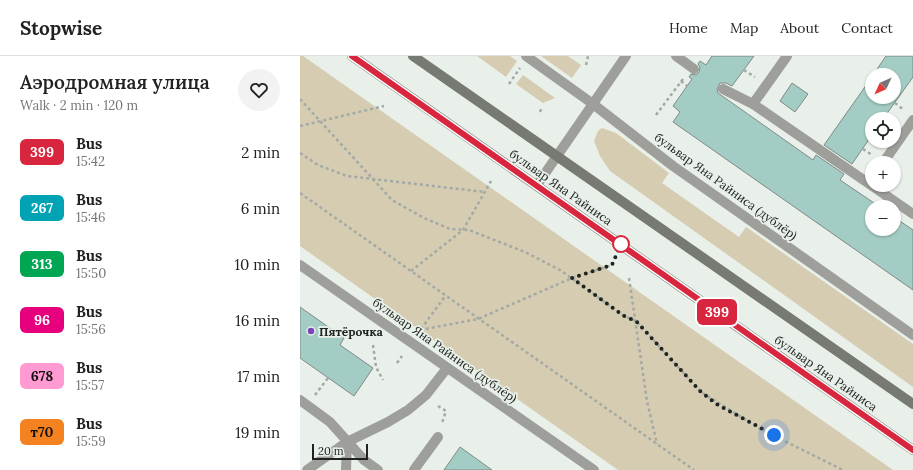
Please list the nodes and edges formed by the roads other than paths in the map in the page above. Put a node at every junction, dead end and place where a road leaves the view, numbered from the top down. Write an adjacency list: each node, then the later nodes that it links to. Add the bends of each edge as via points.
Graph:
1 (352, 56): 15 (main road, бульвар Яна Райниса)
2 (413, 56): 12 (main road, бульвар Яна Райниса)
3 (526, 56): 9 (street, бульвар Яна Райниса (дублёр))
4 (626, 56): 9 (street)
5 (676, 56): 7 (street)
6 (787, 56): 10 (street)
7 (693, 68)
8 (723, 89): 10 (street)
9 (593, 104): 12 (street); 19 (street, бульвар Яна Райниса (дублёр), via 673,166)
10 (754, 104): 14 (street)
11 (913, 120): 13 (street)
12 (557, 156): 15 (street); 22 (main road, бульвар Яна Райниса)
13 (887, 156)
14 (865, 178)
15 (537, 185): 25 (main road, бульвар Яна Райниса)
16 (884, 192): 17 (street)
17 (913, 214)
18 (300, 265): 20 (street, бульвар Яна Райниса (дублёр))
19 (913, 334)
20 (448, 368): 24 (street, via 426,395 408,410); 30 (street, бульвар Яна Райниса (дублёр))
21 (304, 403): 24 (street, via 330,422)
22 (913, 404)
23 (438, 437): 29 (street)
24 (347, 442): 26 (street); 27 (street); 28 (street)
25 (913, 450)
26 (307, 470)
27 (346, 470)
28 (378, 470)
29 (414, 470)
30 (594, 470)

